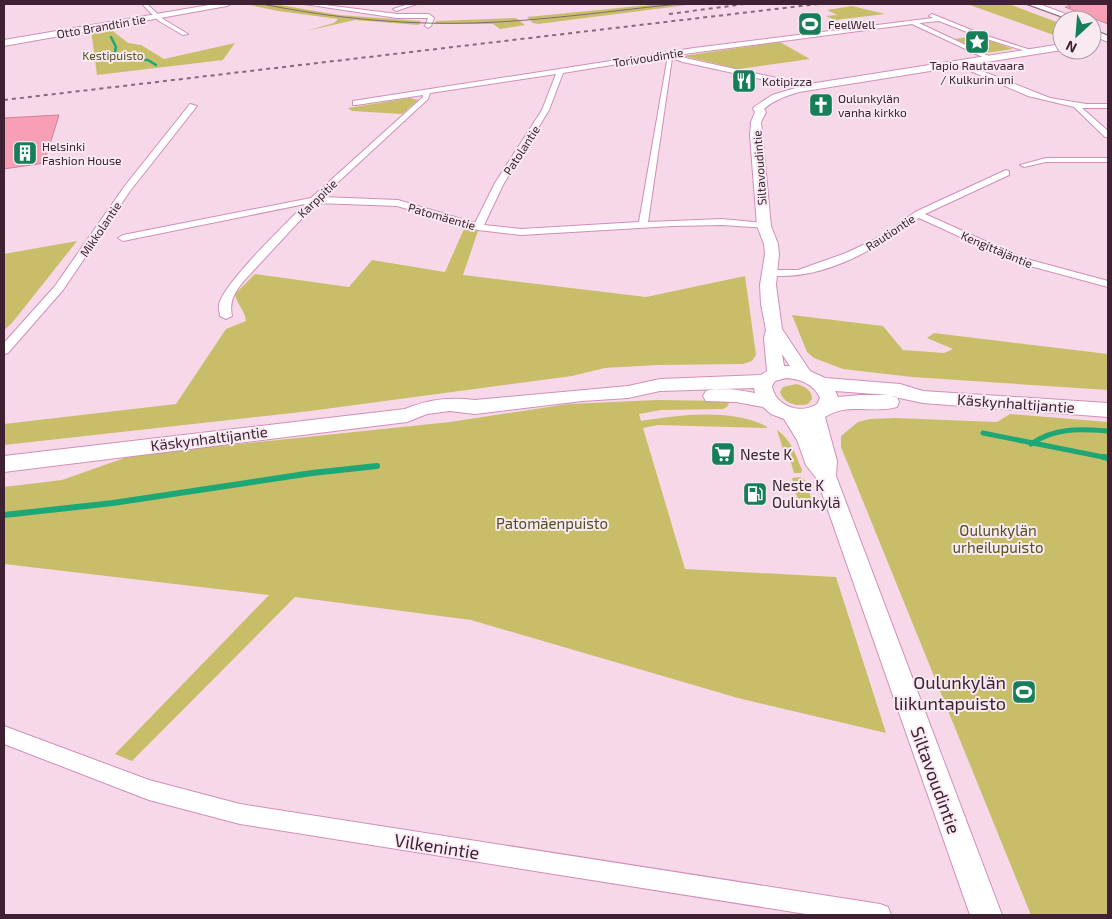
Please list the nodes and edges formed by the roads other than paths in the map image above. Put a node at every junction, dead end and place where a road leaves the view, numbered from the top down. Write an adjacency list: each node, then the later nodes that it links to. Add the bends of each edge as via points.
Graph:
1 (144, 4): 10 (street)
2 (227, 4): 10 (main road, Otto Brandtin tie)
3 (307, 4): 14 (street, via 397,16 430,16)
4 (414, 4): 6 (street)
5 (1029, 5): 7 (main road); 9 (main road)
6 (396, 9)
7 (1052, 12)
8 (923, 13): 12 (street)
9 (1052, 15)
10 (156, 16): 15 (street); 16 (main road, Otto Brandtin tie)
11 (899, 17): 13 (street)
12 (940, 19): 13 (street, Torivoudintie); 18 (street)
13 (912, 22): 19 (street, Torivoudintie); 20 (street)
14 (428, 26)
15 (185, 34)
16 (4, 43)
17 (1052, 49): 18 (main road, Siltavoudintie)
18 (1034, 52): 20 (main road, Siltavoudintie)
19 (668, 54): 22 (street, Torivoudintie); 23 (street); 35 (street, via 670,61)
20 (991, 59): 21 (main road, Siltavoudintie)
21 (959, 64): 23 (main road, Siltavoudintie); 28 (street, via 1036,98)
22 (560, 71): 24 (street, Torivoudintie); 37 (street, Patolantie, via 551,100 503,178)
23 (806, 88): 36 (main road, Siltavoudintie, via 775,99 761,112 756,122)
24 (427, 93): 25 (street, Torivoudintie); 33 (street, Karppitie, via 426,98)
25 (356, 103)
26 (193, 106): 43 (street, Mikkolantie, via 127,189 59,288)
27 (1108, 106): 28 (street)
28 (1077, 107): 29 (street)
29 (1108, 135)
30 (1108, 160): 31 (street, via 1046,160)
31 (1024, 165)
32 (1006, 173): 34 (street, Rautiontie)
33 (314, 200): 37 (street, Patomäentie, via 398,204); 38 (street, Patomäentie); 41 (street, Karppitie, via 233,286 224,306)
34 (918, 214): 39 (street, Rautiontie, via 871,246 826,265 791,274); 40 (street, Kengittäjäntie, via 1019,260)
35 (643, 224): 36 (street, Patomäentie, via 722,222); 37 (street, Patomäentie, via 521,232)
36 (764, 226): 39 (main road, Siltavoudintie, via 759,242 761,263)
37 (478, 227)
38 (123, 238)
39 (769, 272): 42 (main road, Siltavoudintie, via 769,304)
40 (1108, 284)
41 (226, 316)
42 (774, 330): 44 (main road, Siltavoudintie); 45 (main road, Siltavoudintie)
43 (4, 350)
44 (803, 374): 45 (main road, via 789,372); 46 (main road)
45 (770, 378): 47 (main road, Käskynhaltijantie, via 660,385); 49 (main road, via 763,393)
46 (820, 384): 48 (main road, Käskynhaltijantie, via 900,390); 50 (main road, via 828,394)
47 (628, 392): 49 (main road, Käskynhaltijantie, via 661,396 736,396); 53 (main road, Käskynhaltijantie, via 475,407 425,419 407,415)
48 (923, 397): 50 (main road, Käskynhaltijantie, via 904,402 861,401); 51 (main road, Käskynhaltijantie)
49 (769, 402): 52 (main road)
50 (821, 410): 52 (main road, via 804,416); 54 (main road, Siltavoudintie)
51 (1108, 410)
52 (790, 414): 54 (main road, Siltavoudintie, via 806,439 813,460)
53 (6, 464)
54 (826, 476): 57 (main road, Siltavoudintie)
55 (4, 735): 56 (street, Vilkenintie, via 149,790 240,814)
56 (880, 915)
57 (986, 915)

